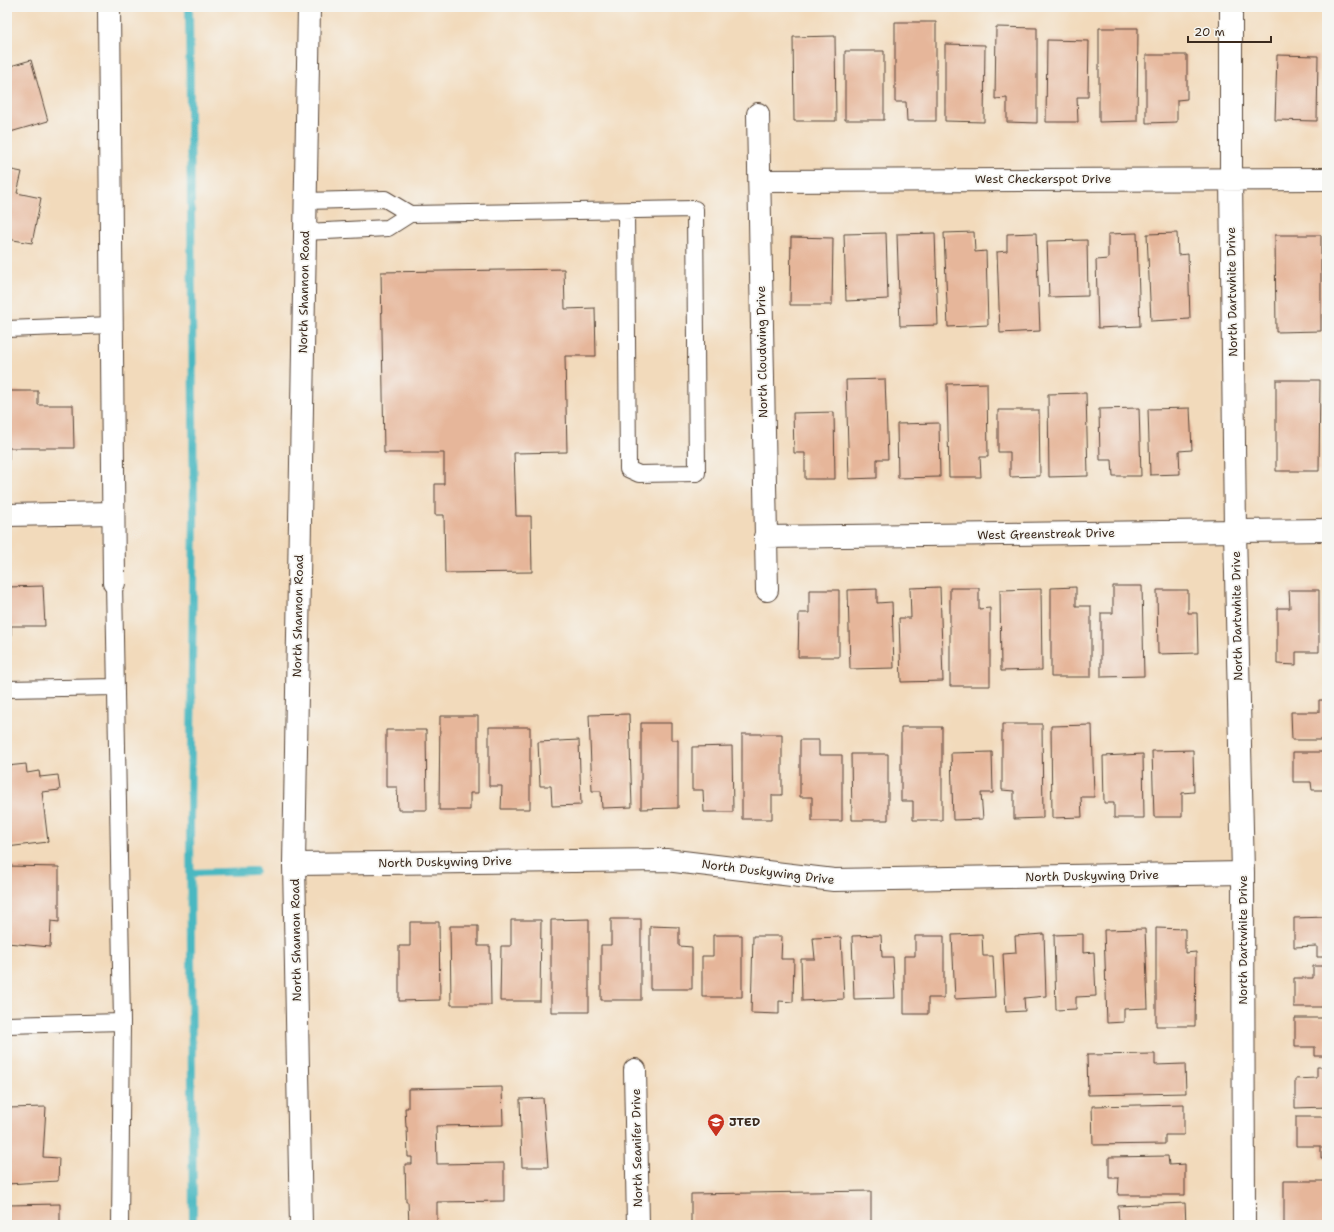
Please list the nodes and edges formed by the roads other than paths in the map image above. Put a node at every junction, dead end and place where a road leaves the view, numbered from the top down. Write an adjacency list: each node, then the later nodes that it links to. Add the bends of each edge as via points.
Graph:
1 (109, 7): 12 (street)
2 (309, 7): 8 (street, North Shannon Road)
3 (1231, 7): 5 (street, North Dartwhite Drive)
4 (758, 114): 7 (street, North Cloudwing Drive)
5 (1231, 178): 6 (street, West Checkerspot Drive); 7 (street, West Checkerspot Drive); 17 (street, North Dartwhite Drive)
6 (1327, 179)
7 (760, 181): 18 (street, North Cloudwing Drive)
8 (305, 201): 10 (lane, via 385,199); 11 (street, North Shannon Road)
9 (626, 211): 9 (lane, via 695,209 697,473 639,474 628,468); 10 (lane)
10 (410, 214): 11 (lane, via 388,228)
11 (305, 232): 23 (street, North Shannon Road)
12 (112, 325): 13 (lane); 14 (street)
13 (7, 329)
14 (113, 513): 15 (street); 19 (street)
15 (7, 515)
16 (1327, 530): 17 (street, West Greenstreak Drive)
17 (1235, 531): 18 (street, West Greenstreak Drive); 24 (street, North Dartwhite Drive)
18 (765, 537): 20 (street, North Cloudwing Drive)
19 (114, 582): 21 (lane)
20 (767, 590)
21 (116, 687): 22 (lane); 25 (lane)
22 (7, 689)
23 (294, 864): 24 (street, North Duskywing Drive, via 666,860 834,880); 29 (street, North Shannon Road)
24 (1243, 873): 31 (street, North Dartwhite Drive)
25 (122, 1022): 26 (lane); 28 (lane)
26 (7, 1025)
27 (635, 1070): 30 (street, North Seanifer Drive)
28 (120, 1225)
29 (301, 1225)
30 (638, 1225)
31 (1244, 1225)

